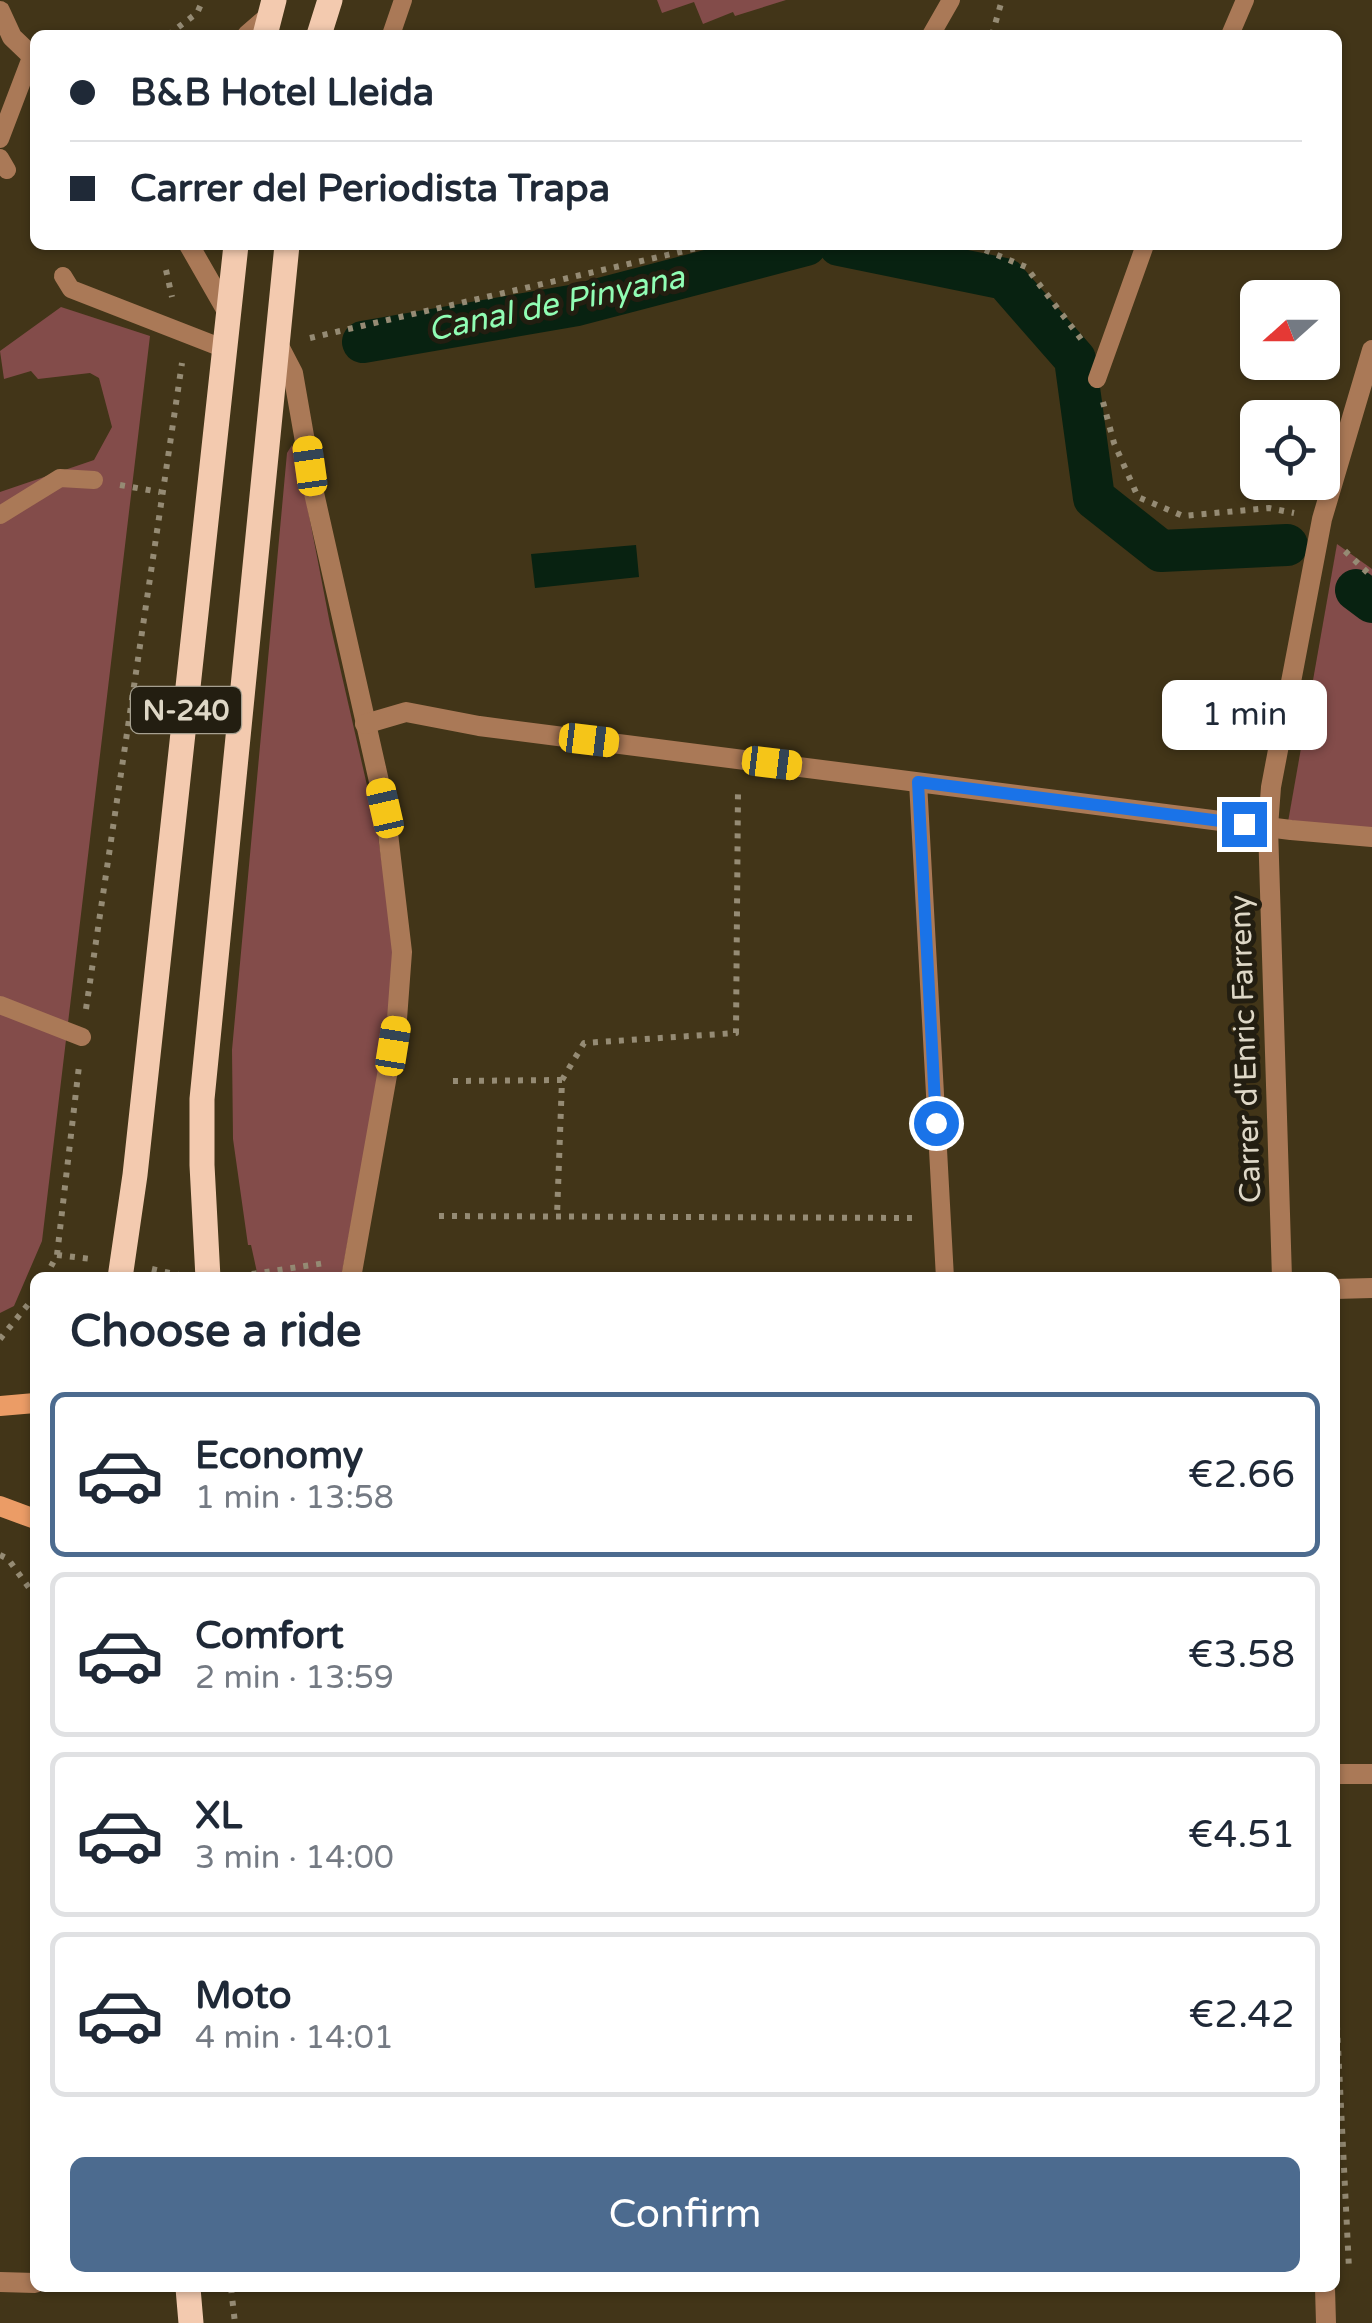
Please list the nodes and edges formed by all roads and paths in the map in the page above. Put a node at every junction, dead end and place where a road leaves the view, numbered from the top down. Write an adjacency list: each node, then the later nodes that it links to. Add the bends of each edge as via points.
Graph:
1 (203, 0): 8 (path, via 198,13)
2 (330, 0): 9 (main road)
3 (403, 0): 10 (lane)
4 (952, 0): 11 (lane)
5 (1002, 0): 12 (path)
6 (1244, 0): 13 (lane)
7 (0, 11): 14 (street, via 12,38)
8 (175, 30)
9 (321, 30)
10 (392, 30)
11 (934, 30)
12 (993, 30)
13 (1232, 30)
14 (30, 54)
15 (30, 64): 16 (lane)
16 (0, 139)
17 (191, 250): 25 (street)
18 (235, 250): 25 (main road, N-240)
19 (287, 250): 27 (main road, N-240)
20 (689, 250): 27 (path)
21 (984, 250): 30 (path, via 1026,267 1087,346)
22 (1143, 250): 30 (lane)
23 (164, 262): 26 (path)
24 (64, 276): 26 (lane, via 70,288)
25 (228, 313): 28 (main road, N-240)
26 (181, 332): 28 (lane); 32 (path)
27 (279, 346): 36 (street, via 293,373); 51 (main road, N-240, via 202,1099)
28 (225, 349): 50 (main road, N-240)
29 (1372, 350): 34 (street, Carrer d'Enric Farreny)
30 (1096, 379): 34 (path, via 1138,497 1183,516 1269,508)
31 (94, 480): 32 (path); 33 (lane, via 60,478)
32 (160, 492): 42 (path)
33 (0, 515)
34 (1322, 519): 35 (path); 39 (street, Carrer d'Enric Farreny)
35 (1372, 577)
36 (365, 724): 37 (street, via 406,712); 48 (street, via 385,808 402,952 397,1019)
37 (918, 782): 39 (street); 47 (lane)
38 (738, 786): 43 (path, via 736,1033 584,1043)
39 (1268, 827): 40 (street); 54 (street, Carrer d'Enric Farreny)
40 (1372, 837)
41 (0, 1006): 42 (lane)
42 (82, 1037): 49 (path, via 57,1255)
43 (562, 1080): 44 (path); 46 (path)
44 (452, 1081)
45 (440, 1216): 46 (path)
46 (557, 1216): 47 (path)
47 (941, 1218): 53 (lane)
48 (353, 1268): 52 (path)
49 (48, 1272)
50 (121, 1272)
51 (208, 1272)
52 (305, 1272)
53 (944, 1272)
54 (1282, 1272)
55 (1372, 1288): 56 (street)
56 (1340, 1289)
57 (30, 1302): 58 (path)
58 (0, 1339)
59 (30, 1403): 60 (street)
60 (0, 1406)
61 (0, 1506): 62 (street)
62 (30, 1517)
63 (0, 1555): 64 (path)
64 (30, 1589)
65 (1340, 1774): 66 (street)
66 (1372, 1774)
67 (1340, 2085): 70 (path)
68 (0, 2282): 69 (street)
69 (30, 2283)
70 (1350, 2283)
71 (188, 2292): 74 (main road)
72 (231, 2292): 75 (path)
73 (1325, 2292): 76 (street)
74 (191, 2323)
75 (234, 2323)
76 (1326, 2323)

